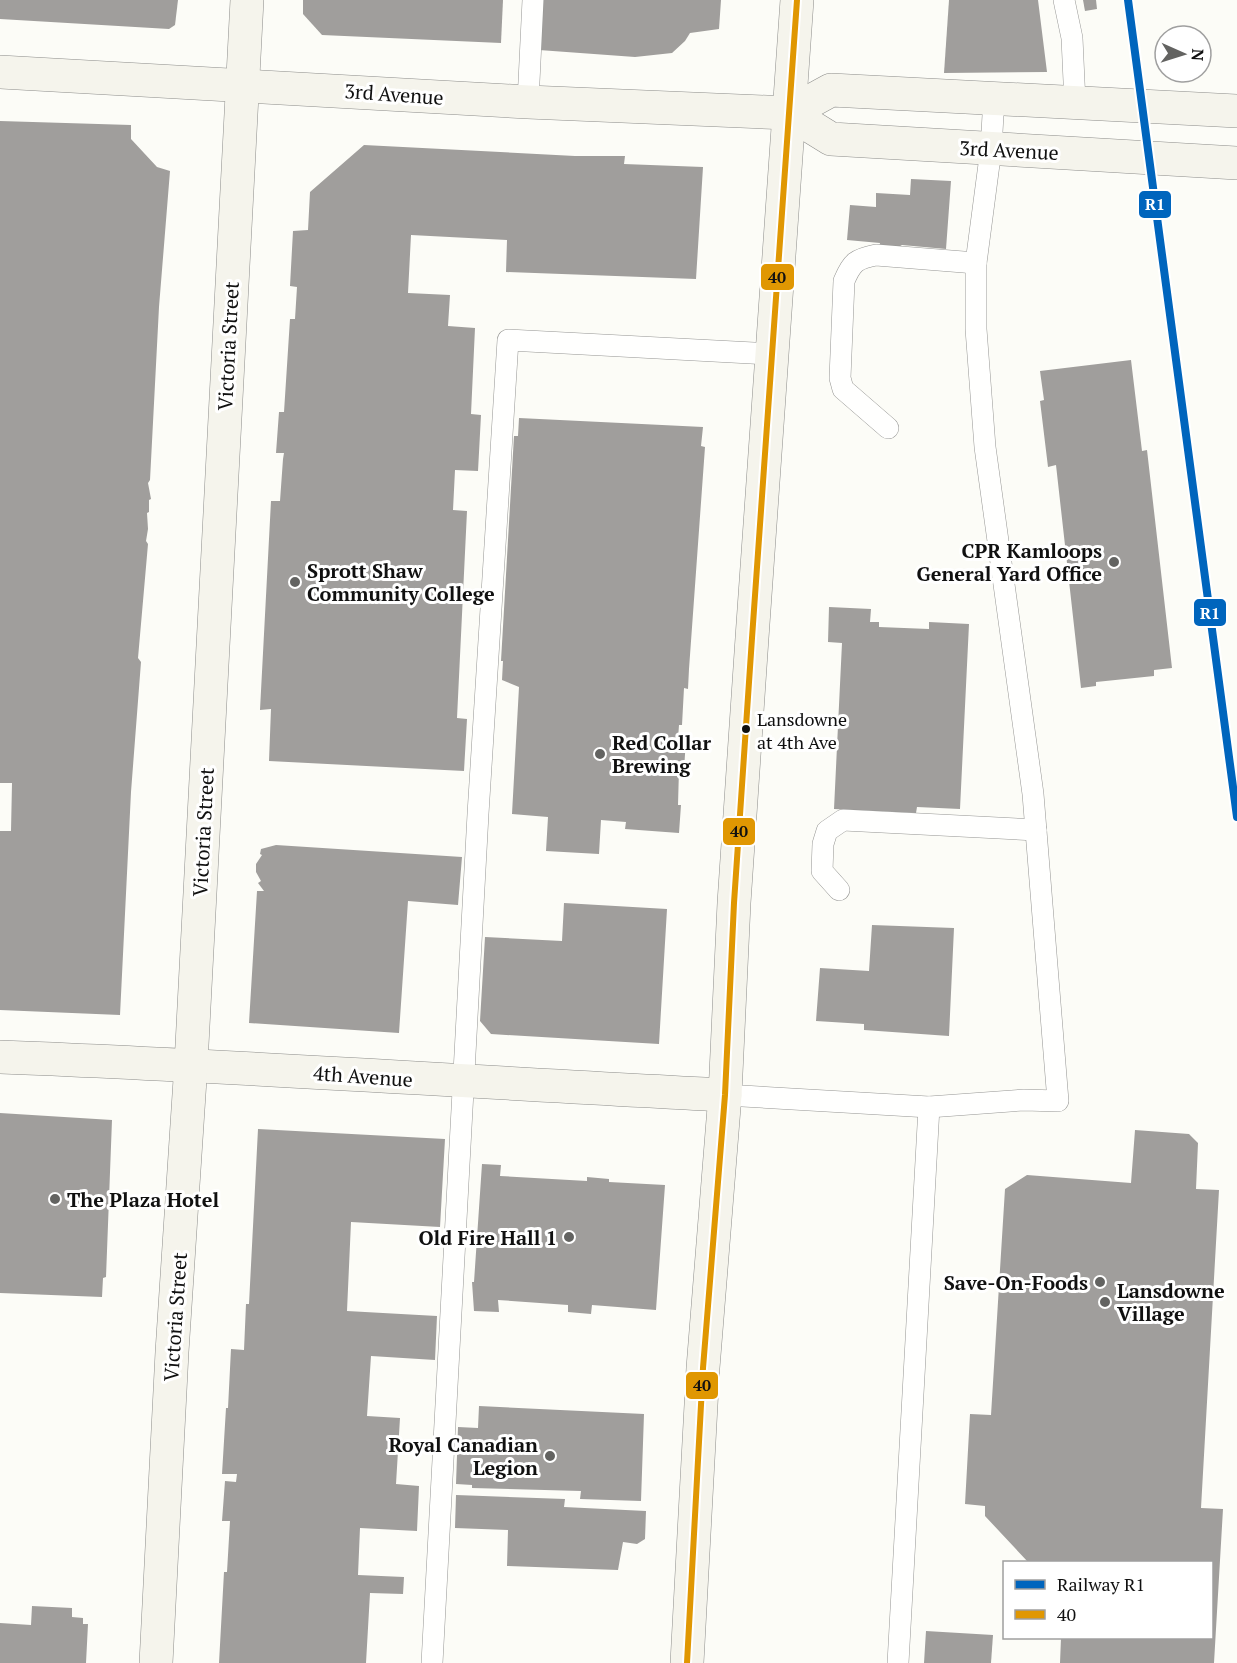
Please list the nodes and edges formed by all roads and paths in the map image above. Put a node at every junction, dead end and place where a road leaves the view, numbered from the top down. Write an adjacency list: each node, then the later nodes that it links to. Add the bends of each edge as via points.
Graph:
1 (247, 0): 6 (street, Victoria Street)
2 (533, 0): 8 (lane)
3 (797, 0): 11 (street)
4 (1064, 0): 9 (lane, via 1072,38)
5 (0, 72): 6 (street, 3rd Avenue)
6 (242, 85): 8 (street, 3rd Avenue); 20 (street, Victoria Street)
7 (994, 98): 9 (street); 11 (street, via 831,90); 12 (lane)
8 (528, 102): 11 (street, 3rd Avenue)
9 (1075, 103): 10 (street)
10 (1237, 111)
11 (789, 113): 12 (street, 3rd Avenue, via 831,140); 15 (street)
12 (991, 149): 13 (street, 3rd Avenue); 14 (lane)
13 (1237, 163)
14 (976, 262): 16 (lane, via 876,255 861,258 850,267 844,281 840,378 843,389); 17 (lane, via 976,329 985,447)
15 (771, 354): 21 (lane, via 508,340); 22 (street)
16 (888, 428)
17 (1036, 830): 18 (lane, via 843,820 827,831 823,844 822,871); 23 (lane, via 1058,1101)
18 (839, 890)
19 (0, 1057): 20 (street, 4th Avenue)
20 (191, 1064): 21 (street, 4th Avenue); 24 (street, Victoria Street)
21 (463, 1082): 22 (street, 4th Avenue); 25 (lane)
22 (725, 1095): 23 (lane); 26 (street, via 703,1368)
23 (929, 1107): 27 (lane)
24 (156, 1663)
25 (432, 1663)
26 (687, 1663)
27 (898, 1663)

